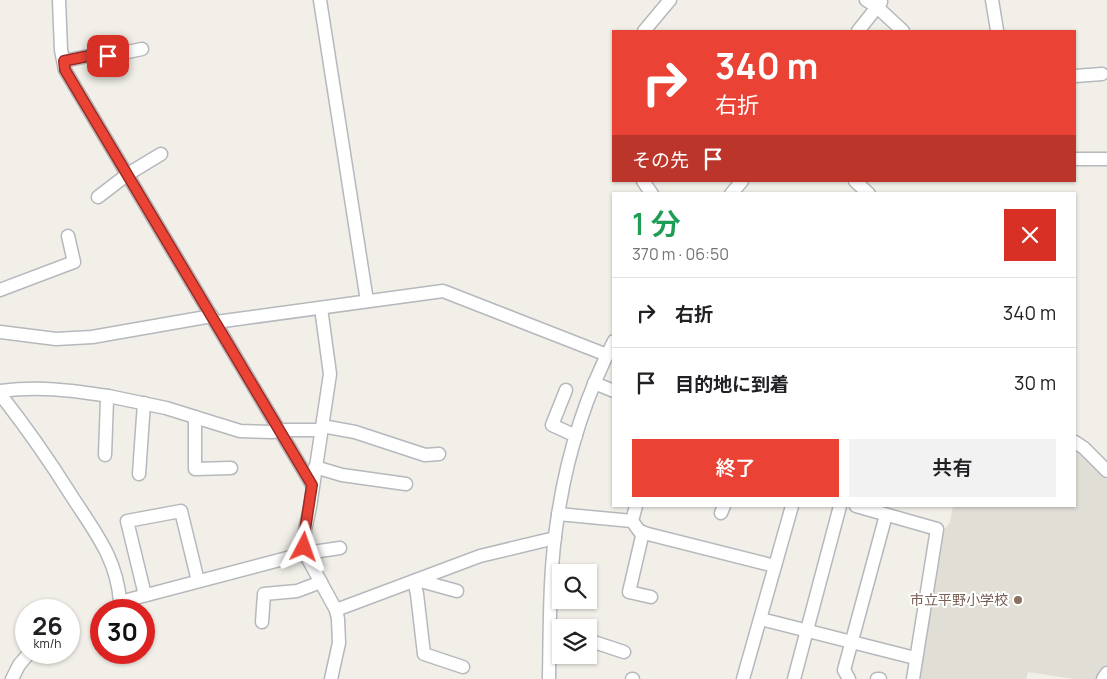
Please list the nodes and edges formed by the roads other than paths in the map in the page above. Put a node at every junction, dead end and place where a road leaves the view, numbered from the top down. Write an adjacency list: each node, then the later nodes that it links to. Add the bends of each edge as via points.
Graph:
1 (59, 0): 12 (street)
2 (320, 0): 26 (street)
3 (670, 0): 7 (street)
4 (866, 0): 6 (street)
5 (992, 0): 10 (street)
6 (880, 3): 8 (street); 9 (street)
7 (645, 30)
8 (859, 30)
9 (902, 30)
10 (997, 30)
11 (142, 49): 12 (street)
12 (64, 61): 18 (street, via 65,70)
13 (1102, 74): 14 (street)
14 (1076, 76)
15 (161, 154): 18 (street)
16 (1076, 159): 17 (street)
17 (1107, 159)
18 (128, 174): 23 (street); 28 (street)
19 (741, 182): 21 (street)
20 (856, 182): 22 (street)
21 (733, 192)
22 (867, 192)
23 (98, 197)
24 (68, 236): 25 (street, via 74,262)
25 (0, 290)
26 (368, 301): 27 (street); 31 (street, via 443,291)
27 (321, 308): 28 (street); 39 (street, via 330,374)
28 (214, 319): 29 (street, via 92,337 56,338); 40 (street)
29 (0, 332)
30 (612, 345): 31 (street)
31 (607, 354): 32 (street)
32 (594, 383): 33 (street); 41 (street)
33 (612, 389)
34 (566, 390): 41 (street, via 552,425)
35 (0, 392): 36 (street, via 21,388 58,388); 67 (street, via 39,444 101,540 114,566 120,602)
36 (108, 396): 37 (street); 44 (street)
37 (144, 403): 38 (street); 48 (street)
38 (195, 417): 40 (street, via 240,431); 45 (street, via 196,469)
39 (322, 428): 40 (street); 43 (street, via 355,432 425,455); 46 (street)
40 (280, 431): 50 (street)
41 (576, 436): 55 (street)
42 (1076, 443): 47 (street)
43 (439, 454)
44 (105, 455)
45 (231, 468)
46 (315, 468): 49 (street); 50 (street)
47 (1107, 471)
48 (139, 474)
49 (406, 484)
50 (312, 485): 61 (street, via 305,530)
51 (636, 507): 57 (street)
52 (792, 507): 62 (street)
53 (840, 507): 73 (street)
54 (859, 507): 56 (street)
55 (558, 514): 57 (street); 59 (street)
56 (886, 515): 74 (street); 77 (street, via 937,529)
57 (632, 521): 58 (street)
58 (643, 532): 62 (street); 68 (street, via 629,592)
59 (555, 538): 64 (street, via 480,556); 70 (street)
60 (340, 548): 61 (street)
61 (306, 553): 63 (street); 65 (street)
62 (775, 566): 71 (street)
63 (198, 581): 67 (street); 67 (street, via 181,511 127,521)
64 (415, 581): 66 (street); 69 (street); 80 (street, via 424,654)
65 (321, 582): 69 (street); 72 (street, via 297,591 264,594)
66 (457, 591)
67 (145, 595)
68 (651, 597)
69 (336, 610): 83 (street, via 340,635)
70 (556, 619)
71 (761, 619): 73 (street); 85 (street)
72 (262, 622)
73 (807, 630): 74 (street); 86 (street)
74 (852, 641): 77 (street); 87 (street, via 844,670)
75 (597, 642): 76 (street)
76 (624, 652)
77 (915, 658): 88 (street)
78 (552, 659): 84 (street)
79 (21, 664): 82 (street)
80 (463, 667)
81 (1107, 673): 89 (street)
82 (12, 679)
83 (331, 679)
84 (549, 679)
85 (743, 679)
86 (794, 679)
87 (849, 679)
88 (912, 679)
89 (1103, 679)

